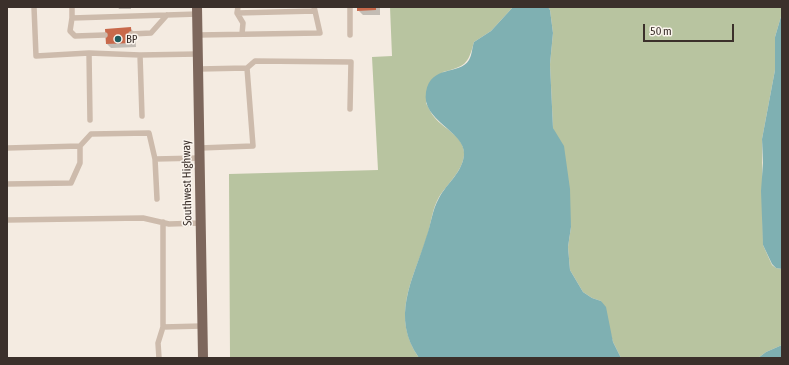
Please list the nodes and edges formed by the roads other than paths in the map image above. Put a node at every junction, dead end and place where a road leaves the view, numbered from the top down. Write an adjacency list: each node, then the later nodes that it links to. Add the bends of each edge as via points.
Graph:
1 (34, 7): 14 (lane, via 36,56)
2 (72, 7): 8 (lane)
3 (350, 7): 13 (lane)
4 (314, 9): 5 (lane); 10 (lane, via 320,34)
5 (238, 10): 10 (lane, via 243,22)
6 (198, 11): 7 (lane); 12 (main road, Southwest Highway)
7 (167, 15): 8 (lane); 9 (lane, via 151,33)
8 (72, 18): 11 (lane, via 70,31 75,36)
9 (131, 34)
10 (242, 34): 12 (lane)
11 (105, 35)
12 (198, 35): 16 (main road, Southwest Highway)
13 (350, 35)
14 (89, 53): 15 (lane); 21 (lane)
15 (140, 54): 16 (lane); 20 (lane)
16 (198, 54): 18 (main road, Southwest Highway)
17 (247, 68): 18 (lane); 19 (lane, via 255,61 351,62); 24 (lane, via 253,146)
18 (198, 69): 24 (main road, Southwest Highway)
19 (350, 109)
20 (142, 116)
21 (90, 120)
22 (80, 146): 23 (lane); 25 (lane, via 91,134 149,133); 26 (lane, via 80,163 70,183)
23 (7, 148)
24 (200, 153): 25 (lane); 30 (main road, Southwest Highway)
25 (156, 159): 27 (lane)
26 (7, 184)
27 (157, 199)
28 (7, 220): 29 (lane, via 144,218)
29 (163, 222): 30 (lane); 32 (lane)
30 (201, 223): 31 (main road, Southwest Highway)
31 (202, 326): 32 (lane); 34 (main road, Southwest Highway)
32 (163, 327): 33 (lane, via 158,343)
33 (159, 358)
34 (203, 358)

